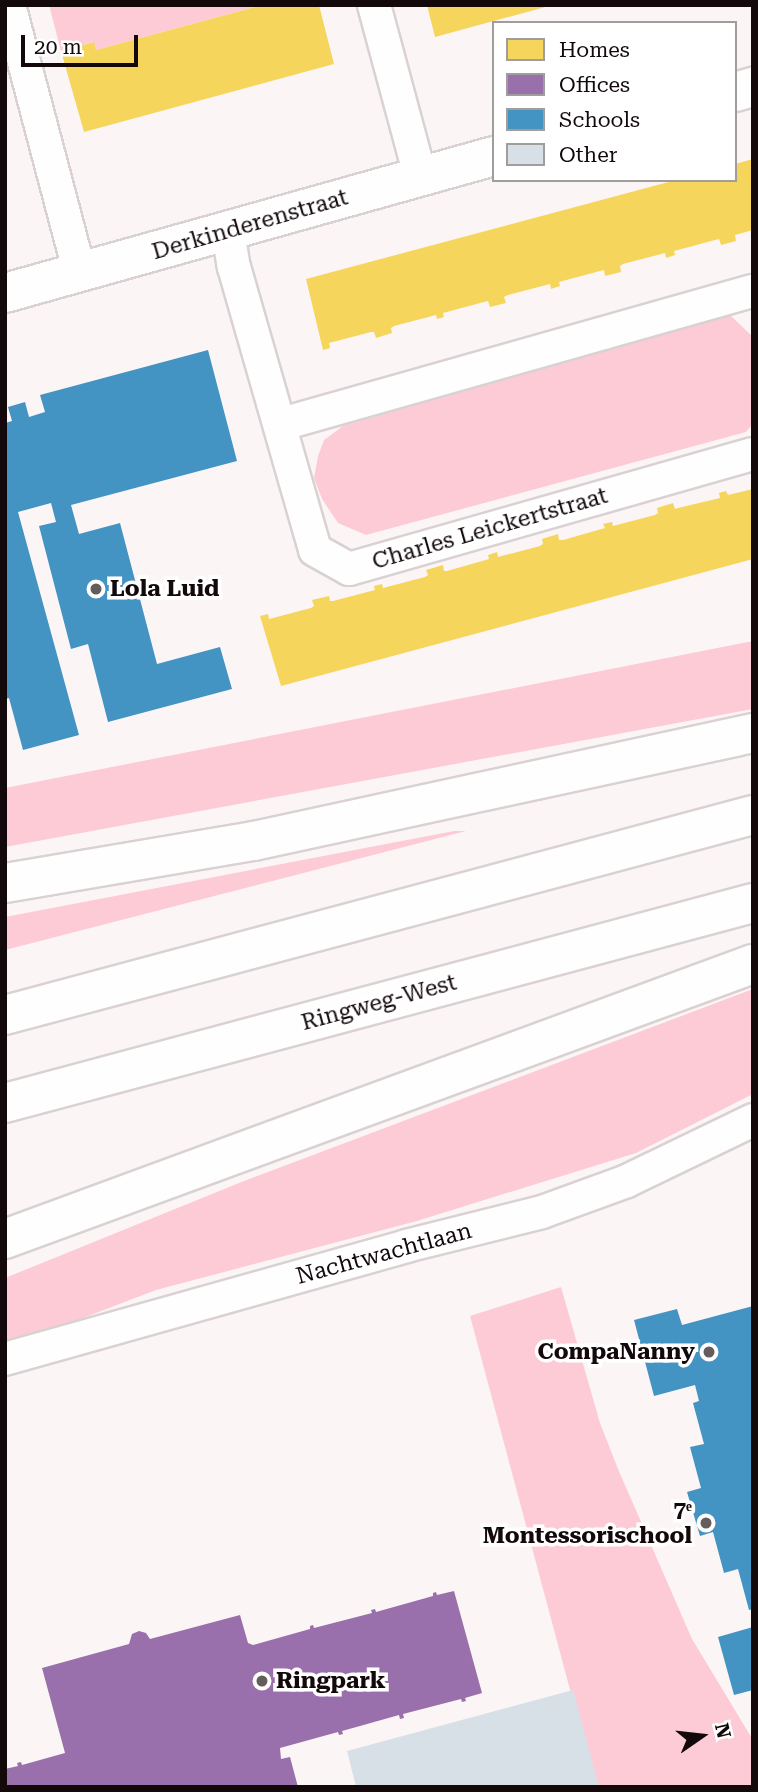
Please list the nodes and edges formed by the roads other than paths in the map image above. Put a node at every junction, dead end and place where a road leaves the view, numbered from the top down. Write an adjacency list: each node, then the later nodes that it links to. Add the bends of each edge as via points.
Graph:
1 (9, 5): 6 (street)
2 (374, 5): 4 (street)
3 (492, 157): 4 (main road, Derkinderenstraat)
4 (420, 176): 5 (main road, Derkinderenstraat)
5 (228, 231): 6 (main road, Derkinderenstraat); 9 (street, Charles Leickertstraat, via 234,267)
6 (80, 273): 8 (main road, Derkinderenstraat)
7 (753, 291): 9 (street)
8 (5, 293)
9 (282, 424): 10 (street, Charles Leickertstraat, via 315,551 349,569)
10 (753, 454)
11 (753, 733): 13 (main road, via 254,841)
12 (753, 815): 16 (main road)
13 (5, 883)
14 (753, 902): 17 (main road, Ringweg-West)
15 (753, 964): 19 (main road)
16 (5, 1015)
17 (5, 1103)
18 (753, 1120): 20 (street, Nachtwachtlaan, via 626,1181 542,1212)
19 (5, 1239)
20 (5, 1359)

